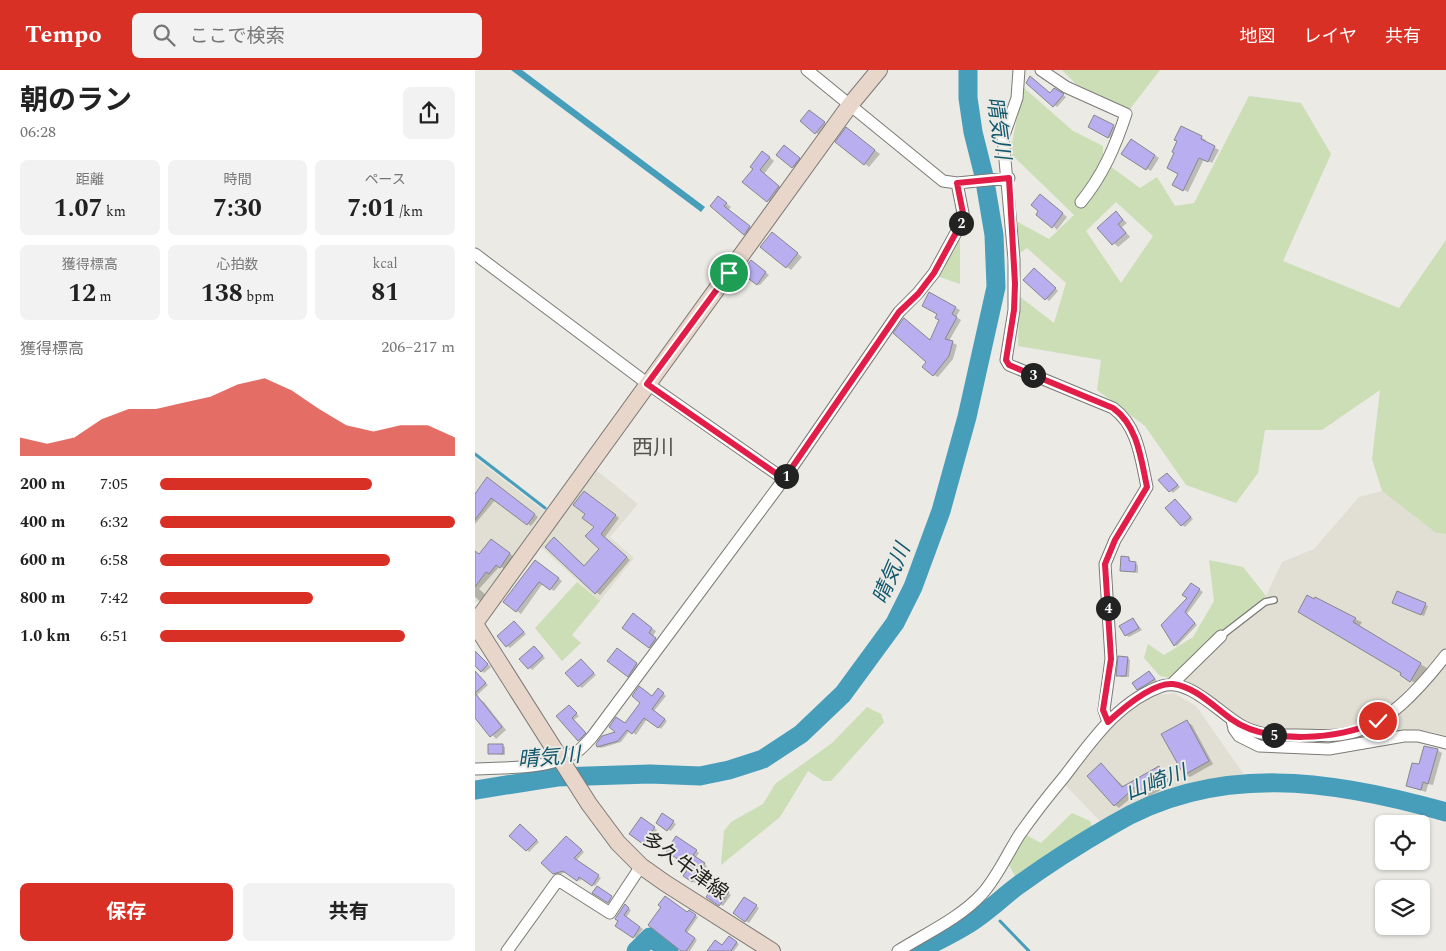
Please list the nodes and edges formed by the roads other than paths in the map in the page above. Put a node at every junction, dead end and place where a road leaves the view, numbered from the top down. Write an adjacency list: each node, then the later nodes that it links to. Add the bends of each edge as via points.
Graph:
1 (807, 70): 5 (street)
2 (879, 70): 5 (street)
3 (1019, 70): 6 (street, via 1017,98 1003,138)
4 (1041, 70): 8 (street, via 1066,87 1126,114 1098,182)
5 (851, 105): 7 (street, via 943,181); 10 (street)
6 (1009, 178): 7 (street); 18 (street, via 1015,284 1006,360 1009,365 1113,408 1122,415 1136,440 1147,487 1115,540 1105,564 1111,659 1103,710)
7 (957, 183): 11 (street, via 964,218 934,273 899,312)
8 (1081, 202)
9 (475, 254): 10 (street)
10 (647, 384): 11 (street); 13 (street)
11 (784, 479): 20 (street, via 592,737 577,752)
12 (1275, 600): 14 (lane, via 1265,602)
13 (475, 623): 20 (street, 多久牛津線)
14 (1221, 636): 16 (street)
15 (1446, 655): 17 (street, via 1409,696 1378,721 1362,729 1344,734 1270,735 1257,733)
16 (1172, 684): 17 (street, via 1195,693); 18 (street, via 1149,691)
17 (1232, 720): 19 (street, via 1239,736 1259,746 1329,749 1404,736)
18 (1108, 722): 25 (street, via 1021,832 981,895)
19 (1446, 743)
20 (561, 760): 21 (street, via 536,766); 22 (street, 多久牛津線, via 619,844)
21 (475, 769)
22 (641, 866): 23 (street, via 610,913 558,880); 24 (street, 多久牛津線)
23 (507, 951)
24 (772, 951)
25 (898, 951)

